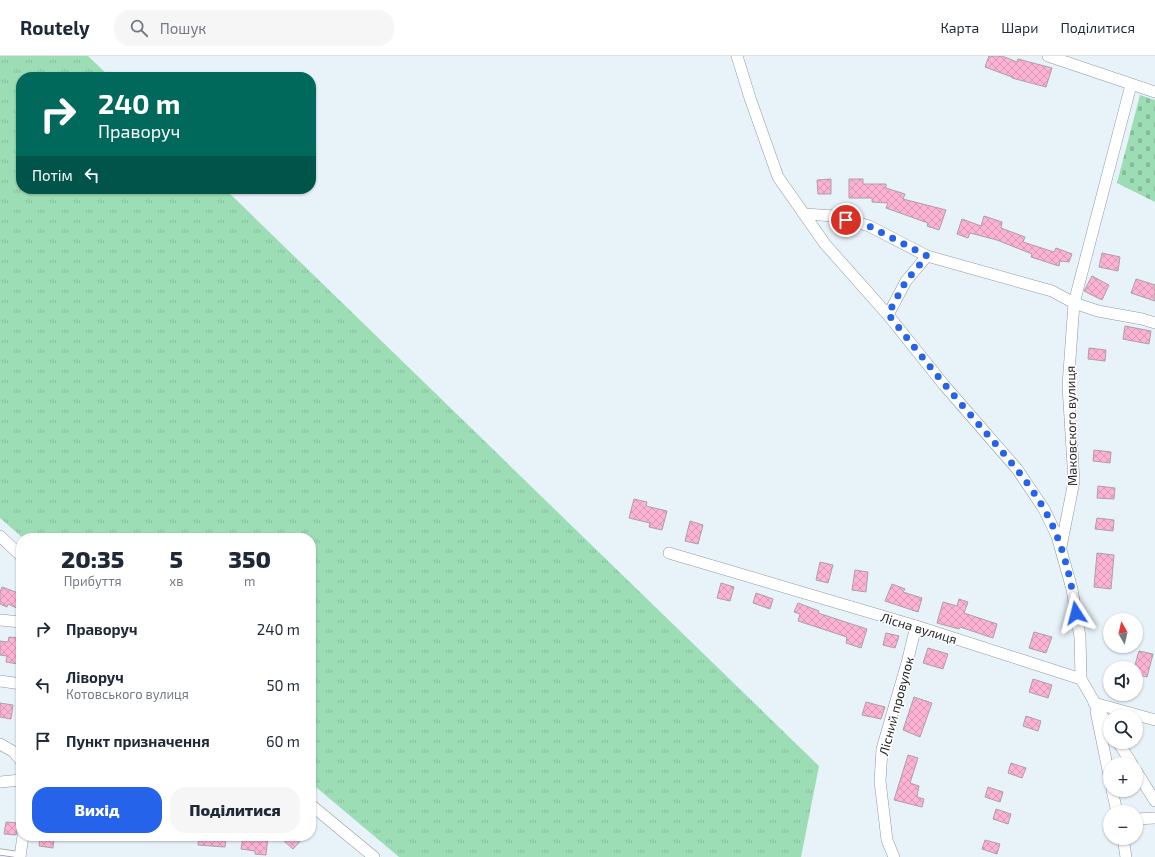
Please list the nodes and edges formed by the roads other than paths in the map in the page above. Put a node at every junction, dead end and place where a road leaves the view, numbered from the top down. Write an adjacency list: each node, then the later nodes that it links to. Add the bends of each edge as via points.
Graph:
1 (737, 56): 5 (street, via 778,177)
2 (1048, 56): 3 (street)
3 (1131, 85): 4 (street); 7 (street, Маковского вулиця)
4 (1155, 92)
5 (804, 214): 6 (street, via 835,216 869,226); 8 (street, via 826,244)
6 (927, 256): 7 (street, via 1052,291); 8 (street, via 906,281)
7 (1074, 303): 9 (street, via 1098,312); 11 (street, Маковского вулиця, via 1068,386 1074,481)
8 (888, 314): 11 (street, via 1017,469 1044,509)
9 (1155, 323)
10 (0, 536): 12 (street)
11 (1061, 549): 17 (street, via 1072,589 1080,636)
12 (16, 551)
13 (669, 553): 16 (street, Лісна вулиця)
14 (0, 620): 15 (street)
15 (16, 622)
16 (916, 626): 17 (street, Лісна вулиця); 38 (street, Лісний провулок, via 882,749 880,781 887,840)
17 (1082, 679): 20 (street)
18 (0, 681): 19 (street)
19 (16, 683)
20 (1094, 703): 21 (street); 22 (street); 25 (street)
21 (1103, 718)
22 (1155, 720)
23 (0, 744): 24 (street)
24 (16, 755)
25 (1105, 757)
26 (16, 780): 27 (street)
27 (0, 782)
28 (1143, 782): 29 (street)
29 (1155, 801)
30 (316, 809): 37 (street)
31 (1155, 818): 32 (street)
32 (1143, 819)
33 (22, 841): 36 (street)
34 (1124, 845): 39 (street)
35 (0, 852): 36 (lane)
36 (20, 856)
37 (374, 857)
38 (894, 857)
39 (1126, 857)

